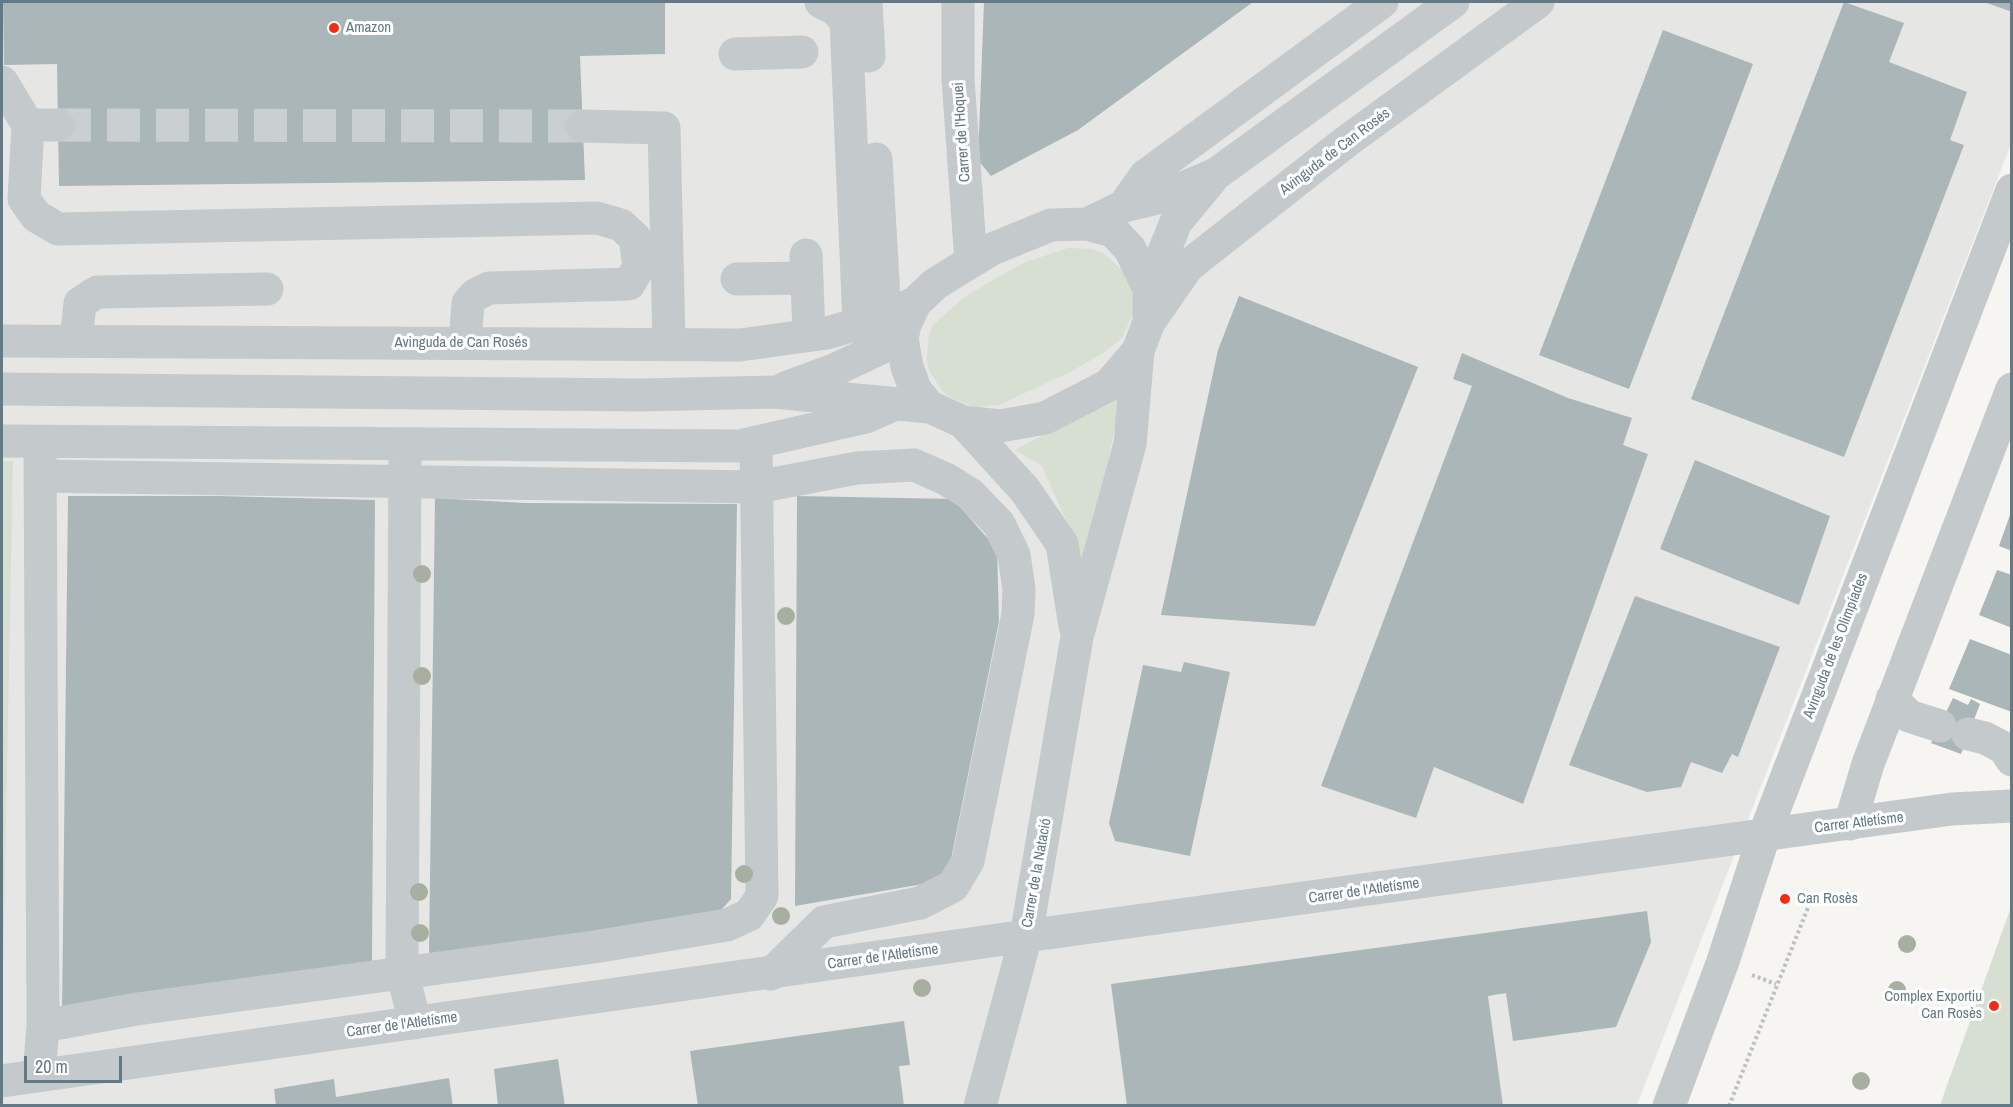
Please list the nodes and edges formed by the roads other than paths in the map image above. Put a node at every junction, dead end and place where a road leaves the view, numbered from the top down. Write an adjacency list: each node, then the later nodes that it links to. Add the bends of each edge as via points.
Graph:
1 (822, 2): 19 (street, via 846,21)
2 (866, 2): 19 (street)
3 (958, 2): 15 (street, Carrer de l'Hoquei, via 958,78)
4 (1382, 2): 13 (street, via 1145,176)
5 (1454, 2): 11 (street)
6 (1538, 2): 21 (street, Avinguda de Can Rosés, via 1347,141 1188,266)
7 (802, 52): 8 (street)
8 (735, 54)
9 (2, 82): 24 (street, via 43,125 24,199 36,216 58,228 597,219 621,225 635,237 639,267 628,284 479,279 475,295 468,303)
10 (582, 126): 25 (street, via 664,128)
11 (1216, 174): 13 (street, via 1165,196); 18 (street, via 1176,222)
12 (2012, 190): 46 (street, Avinguda de les Olimpíades)
13 (1124, 206): 14 (street)
14 (1087, 225): 15 (street, via 1051,225); 18 (street, via 1113,231 1130,249)
15 (971, 262): 19 (street, via 935,284 915,303 905,325)
16 (737, 279): 20 (street, via 806,266)
17 (267, 289): 23 (street, via 81,290)
18 (1149, 289): 21 (street, Carrer de la Natació)
19 (882, 326): 20 (street, Avinguda de Can Rosés); 28 (street, via 834,370); 30 (street, via 916,391)
20 (809, 335): 25 (street, Avinguda de Can Rosés, via 740,345)
21 (1144, 336): 31 (street, Avinguda de Can Rosés, via 1109,385 1045,418 1000,426); 39 (street, Carrer de la Natació, via 1130,444)
22 (2, 341): 23 (street, Avinguda de Can Rosés)
23 (76, 341): 24 (street, Avinguda de Can Rosés)
24 (465, 344): 25 (street, Avinguda de Can Rosés)
25 (669, 344)
26 (2, 389): 28 (street, via 630,395)
27 (2012, 390): 40 (street)
28 (774, 392): 29 (street)
29 (896, 404): 30 (street); 34 (street, via 866,417)
30 (930, 407): 31 (street)
31 (963, 422): 39 (street, Carrer de la Natació, via 1025,490 1062,544)
32 (2, 441): 33 (street)
33 (40, 441): 35 (street); 36 (street)
34 (756, 442): 35 (street, via 739,446); 38 (street)
35 (405, 444): 37 (street)
36 (40, 476): 37 (street); 51 (street)
37 (405, 481): 38 (street); 48 (street)
38 (757, 487): 48 (street, via 762,896 749,915 727,925 594,947); 49 (street, via 857,468 914,465 970,495 999,524 1014,555 1019,589 1018,614 968,861 953,886 920,903 824,922)
39 (1077, 637): 47 (street, Carrer de la Natació)
40 (1893, 699): 41 (street, via 1909,716 1984,738 2004,748); 45 (street)
41 (2012, 760)
42 (2012, 786): 44 (street)
43 (2012, 806): 44 (street)
44 (1952, 809): 45 (street, Carrer Atletísme)
45 (1850, 824): 46 (street, Carrer Atletísme)
46 (1764, 836): 47 (street, Carrer de l'Atletísme); 55 (street, Avinguda de les Olimpíades)
47 (1026, 936): 49 (street, Carrer de l'Atletísme); 54 (street, Carrer de la Natació)
48 (402, 971): 50 (street); 51 (street)
49 (771, 974): 50 (street, Carrer de l'Atletísme)
50 (415, 1023): 52 (street, Carrer de l'Atletísme)
51 (43, 1026): 52 (street)
52 (39, 1075): 53 (street, Carrer de l'Atletísme)
53 (2, 1081)
54 (980, 1106)
55 (1669, 1106)

